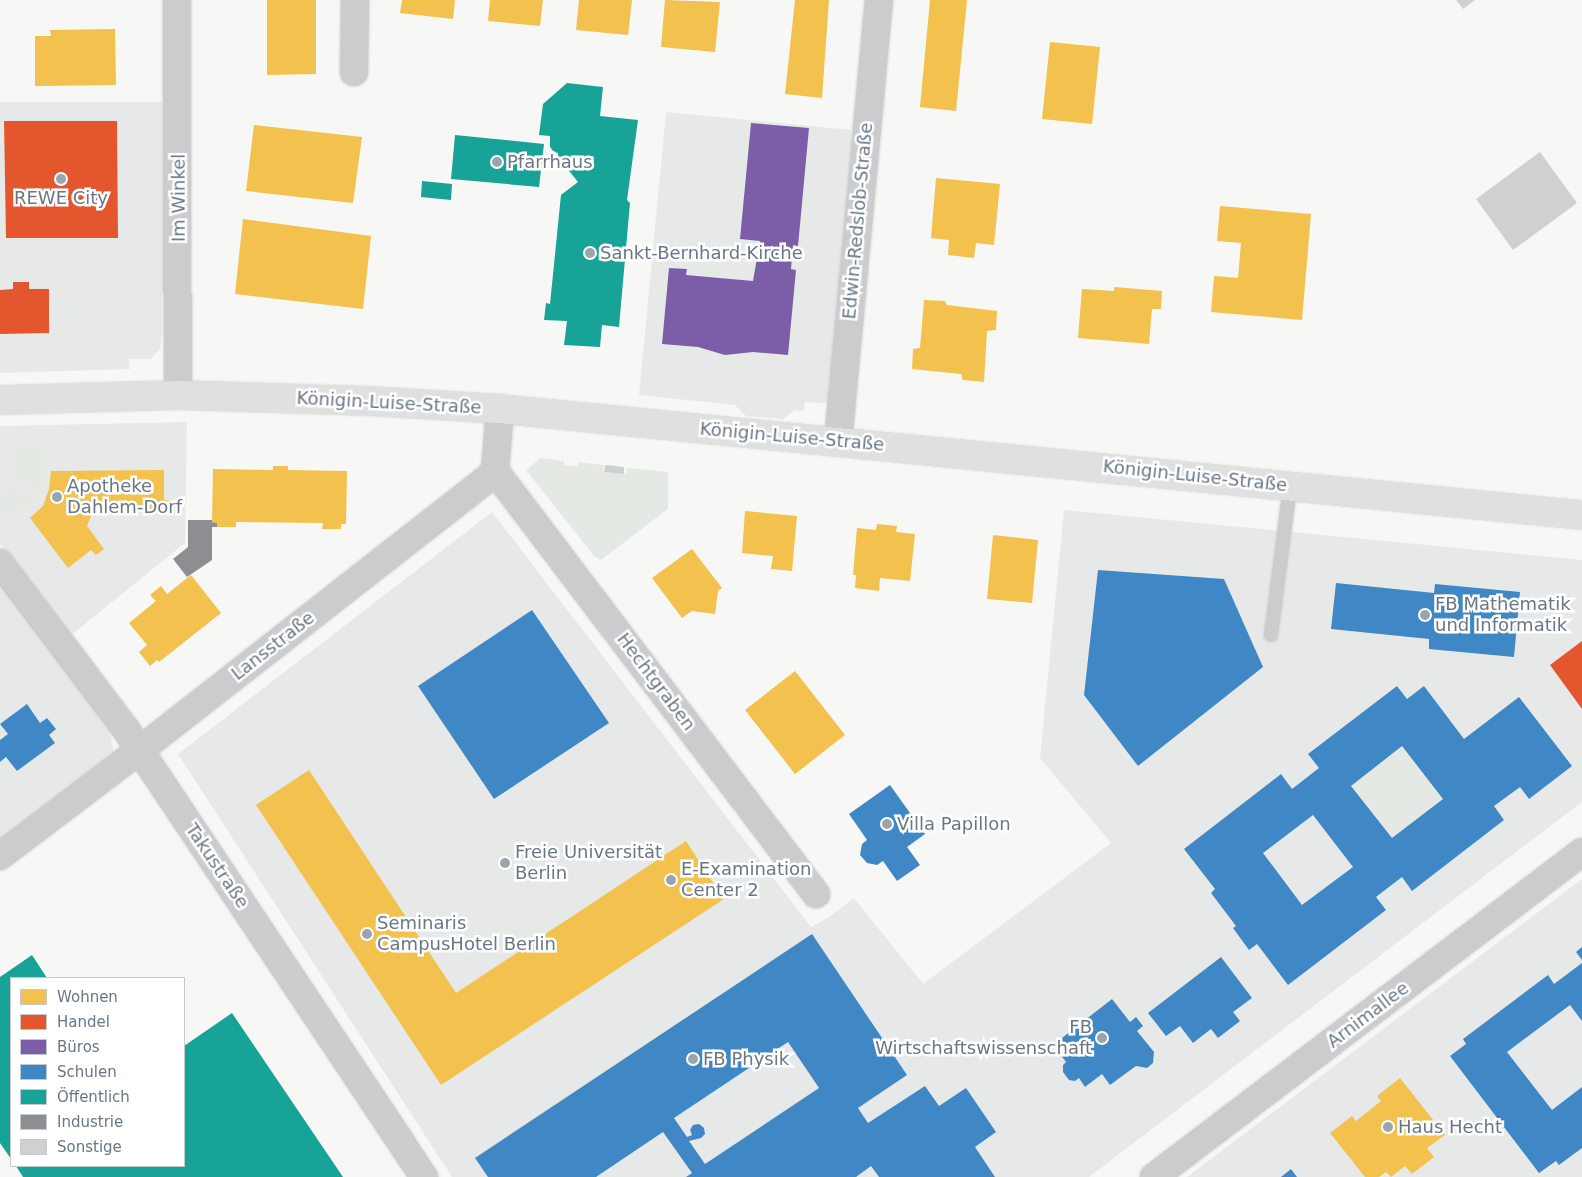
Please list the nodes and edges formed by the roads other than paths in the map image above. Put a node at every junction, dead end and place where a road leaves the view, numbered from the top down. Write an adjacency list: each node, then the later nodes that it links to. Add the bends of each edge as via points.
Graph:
1 (177, 0): 5 (street, Im Winkel)
2 (355, 0): 4 (street)
3 (879, 0): 8 (street, Edwin-Redslob-Straße)
4 (354, 72)
5 (178, 395): 6 (main road, Königin-Luise-Straße); 7 (main road, Königin-Luise-Straße, via 370,400)
6 (0, 400)
7 (500, 409): 8 (main road, Königin-Luise-Straße); 9 (street)
8 (838, 441): 10 (main road, Königin-Luise-Straße)
9 (495, 471): 14 (street, Lansstraße); 17 (street, Hechtgraben)
10 (1290, 486): 11 (main road, Königin-Luise-Straße); 13 (lane)
11 (1582, 515)
12 (0, 563): 14 (street, Takustraße)
13 (1271, 635)
14 (140, 750): 16 (street, Lansstraße); 18 (street, Takustraße)
15 (1582, 852): 19 (street, Arnimallee)
16 (0, 856)
17 (816, 894)
18 (424, 1177)
19 (1154, 1177)

